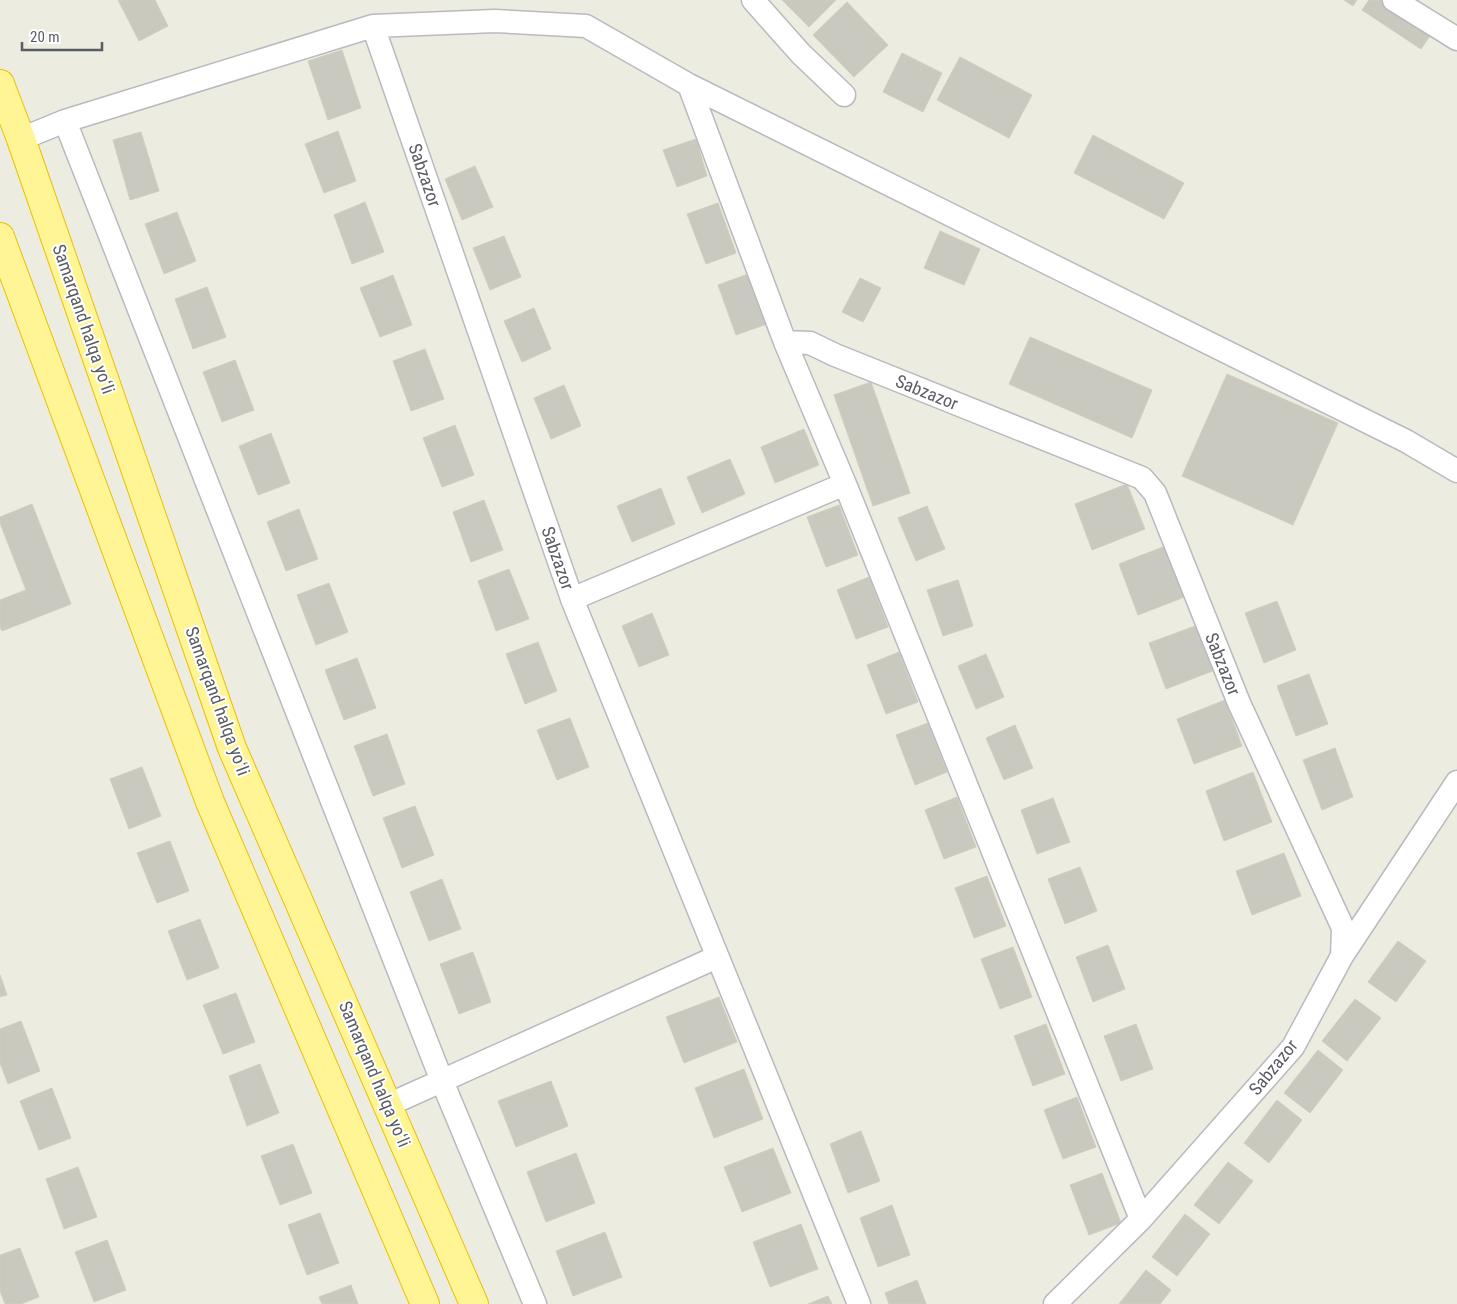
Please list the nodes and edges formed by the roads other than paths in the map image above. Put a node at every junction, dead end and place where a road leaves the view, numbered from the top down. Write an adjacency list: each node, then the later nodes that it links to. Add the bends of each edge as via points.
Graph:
1 (753, 0): 7 (street, via 801,54)
2 (1394, 0): 4 (street)
3 (373, 26): 6 (street, via 496,20 586,26); 8 (street); 14 (street, Sabzazor)
4 (1457, 39)
5 (0, 84): 9 (highway, Samarqand halqa yoʻli)
6 (690, 85): 11 (street); 12 (street, via 1406,441)
7 (844, 95)
8 (65, 121): 9 (street); 18 (street)
9 (21, 139): 19 (highway, Samarqand halqa yoʻli, via 232,748)
10 (0, 237): 21 (highway, via 210,802)
11 (785, 342): 13 (street); 16 (street, Sabzazor, via 810,343 1142,478 1155,493 1239,703 1343,928)
12 (1457, 471)
13 (845, 484): 14 (street, Sabzazor); 20 (street)
14 (572, 599): 17 (street)
15 (1457, 782): 16 (street)
16 (1342, 956): 20 (street, Sabzazor, via 1293,1047)
17 (718, 957): 18 (street); 24 (street)
18 (442, 1081): 19 (street); 23 (street)
19 (388, 1105): 22 (highway, Samarqand halqa yoʻli)
20 (1141, 1220): 25 (street, Sabzazor)
21 (425, 1304)
22 (474, 1304)
23 (535, 1304)
24 (858, 1304)
25 (1055, 1304)

